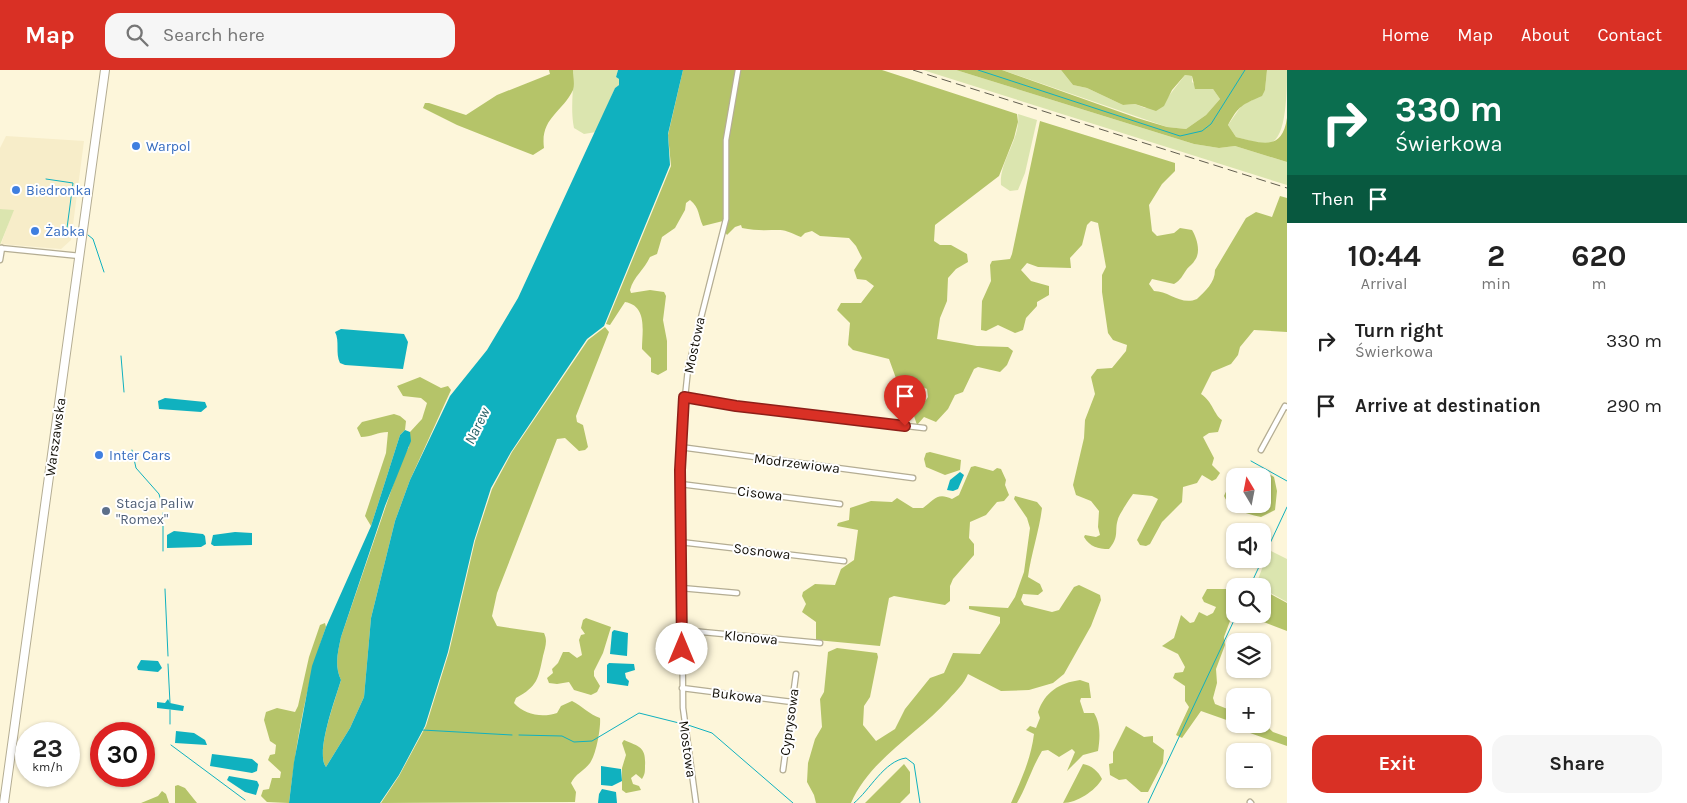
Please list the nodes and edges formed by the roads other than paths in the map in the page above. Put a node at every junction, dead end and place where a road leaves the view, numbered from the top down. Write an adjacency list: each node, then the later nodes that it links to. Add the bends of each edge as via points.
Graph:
1 (105, 70): 4 (main road, Warszawska)
2 (738, 70): 6 (street, Mostowa, via 726,140 726,219 693,347)
3 (1, 248): 4 (street); 5 (street)
4 (80, 256): 24 (main road, Warszawska)
5 (0, 260)
6 (684, 397): 8 (street); 9 (street, Mostowa)
7 (1286, 406): 10 (street)
8 (924, 428)
9 (680, 447): 11 (street, Modrzewiowa); 12 (street, Mostowa)
10 (1261, 450)
11 (913, 478)
12 (680, 484): 13 (street, Cisowa); 14 (street, Mostowa)
13 (840, 504)
14 (680, 542): 15 (street, Sosnowa); 16 (street, Mostowa)
15 (844, 561)
16 (681, 588): 17 (street); 18 (street, Mostowa)
17 (737, 593)
18 (682, 630): 19 (street, Klonowa); 21 (street, Mostowa)
19 (820, 643)
20 (796, 674): 22 (street, Cyprysowa)
21 (682, 688): 22 (street, Bukowa); 25 (street, Mostowa, via 684,727)
22 (792, 702): 23 (street, Cyprysowa)
23 (782, 770)
24 (4, 803)
25 (696, 803)

